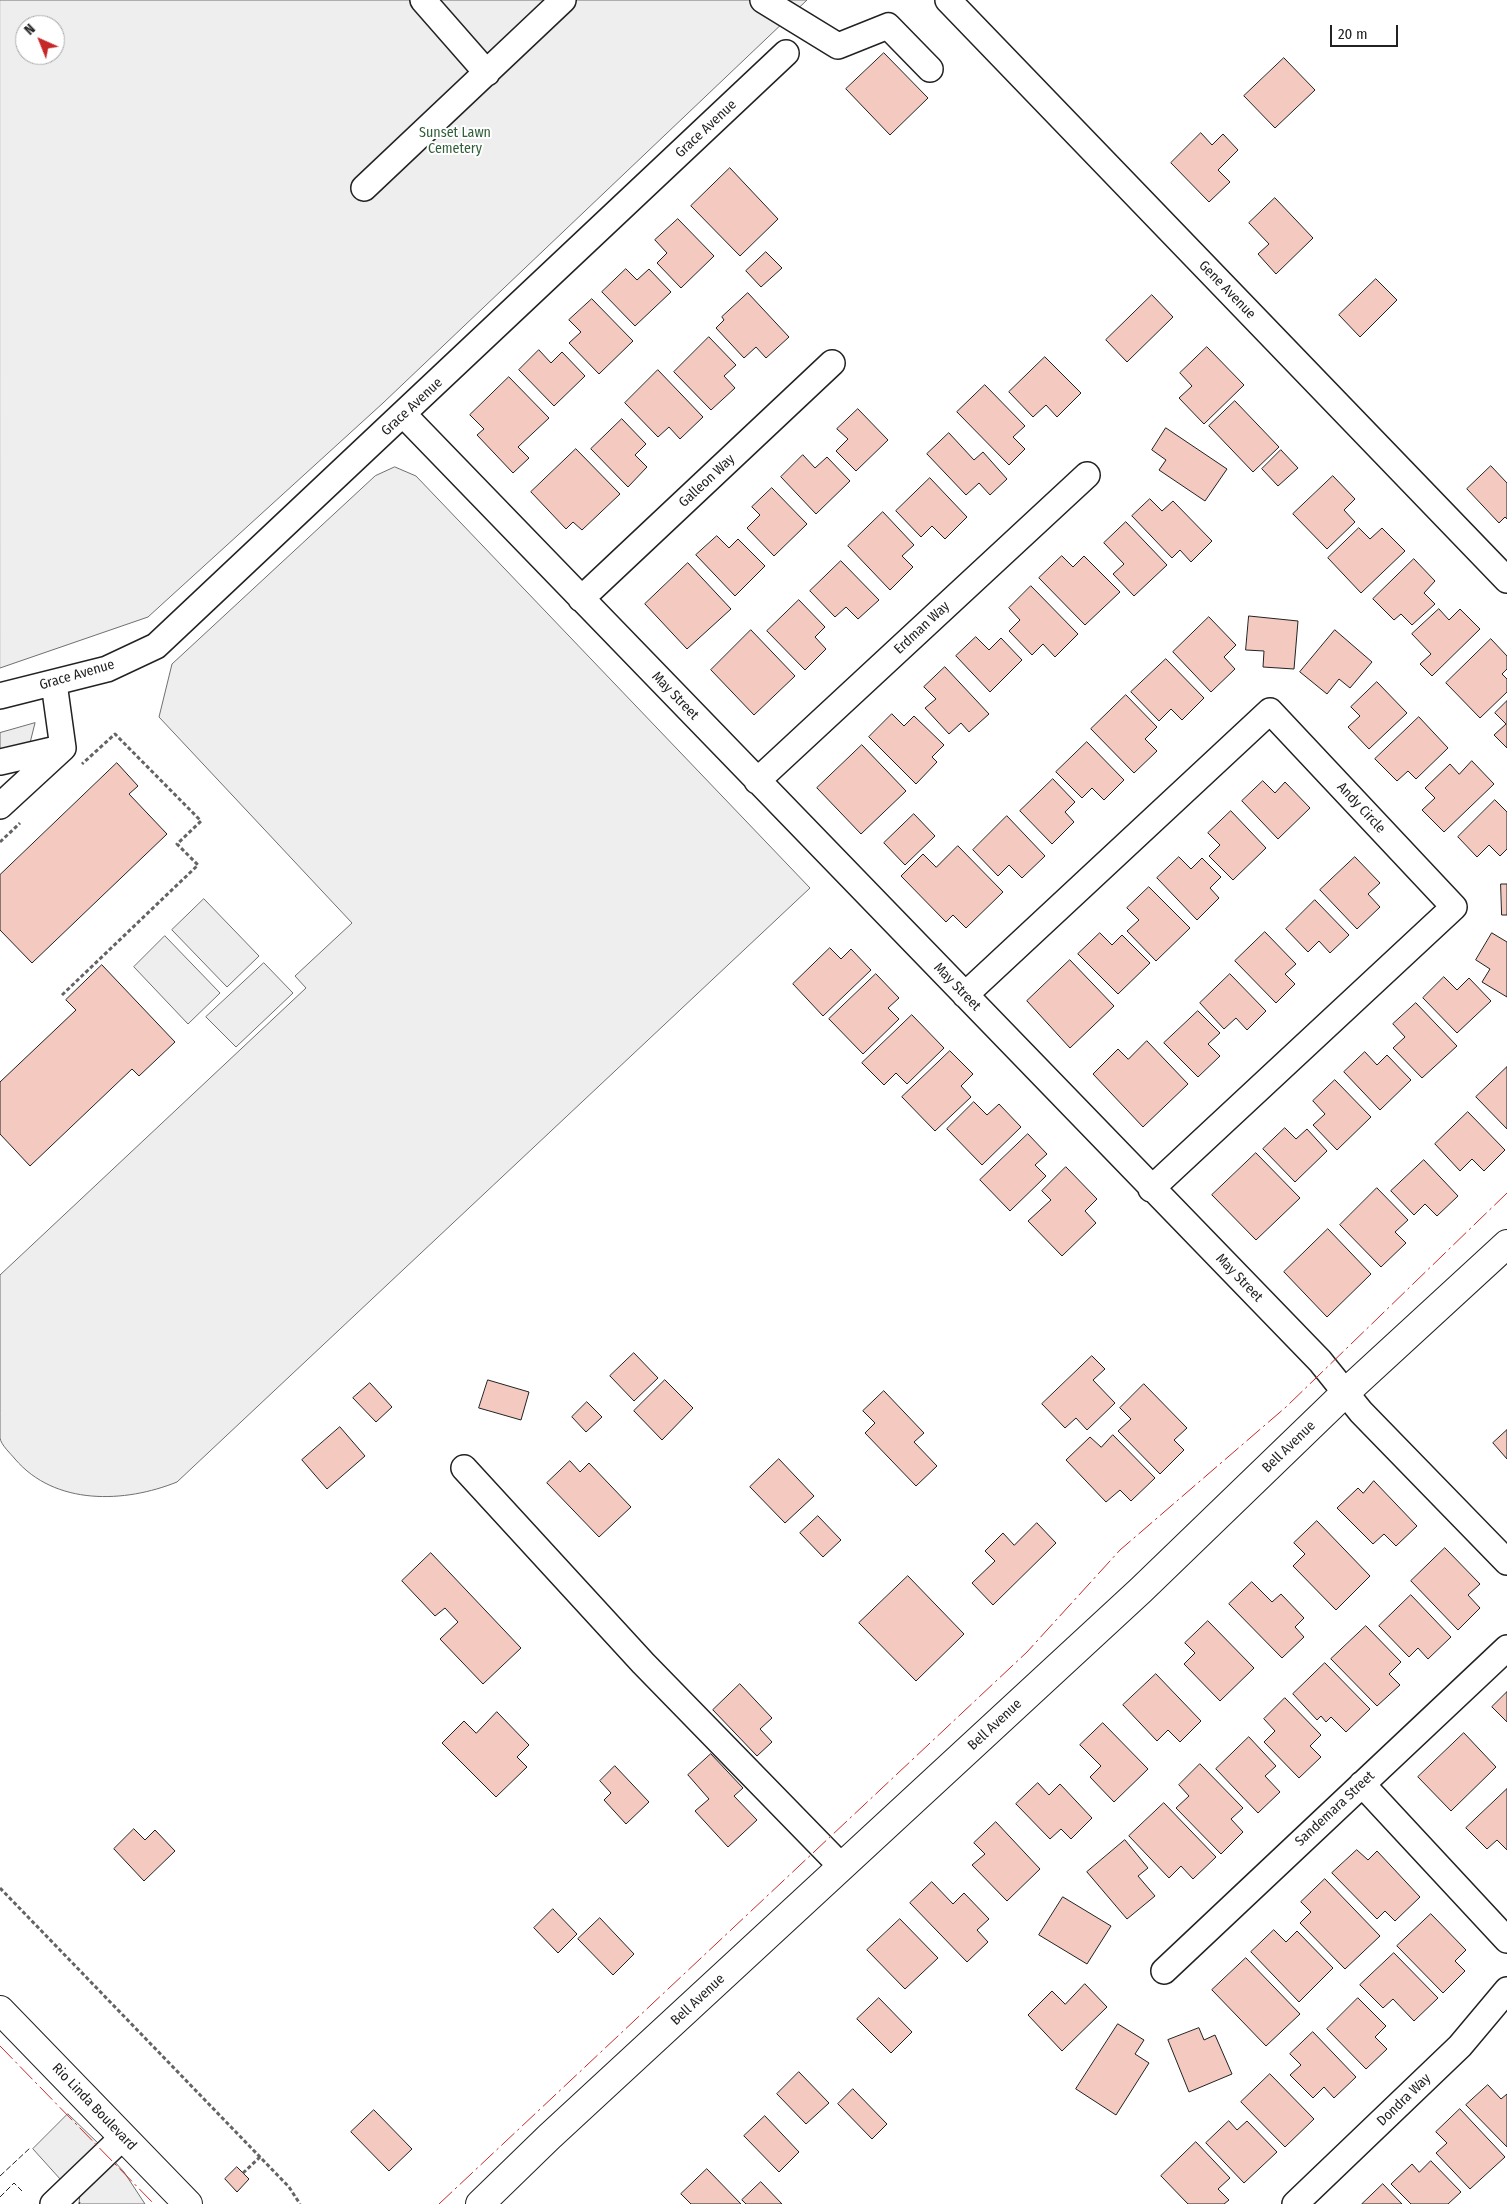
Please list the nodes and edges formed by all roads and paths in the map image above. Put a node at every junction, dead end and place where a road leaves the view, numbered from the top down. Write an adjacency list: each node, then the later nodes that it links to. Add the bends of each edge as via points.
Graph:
1 (423, 0): 7 (street)
2 (563, 0): 7 (street)
3 (763, 0): 6 (street, via 838,46 888,26)
4 (948, 0): 12 (street, Gene Avenue)
5 (786, 53): 10 (street, Grace Avenue)
6 (930, 68)
7 (487, 72): 8 (street)
8 (364, 188)
9 (832, 363): 13 (street, Galleon Way)
10 (404, 415): 13 (street, May Street); 14 (street, Grace Avenue, via 156,646 107,669)
11 (1087, 475): 19 (street, Erdman Way)
12 (1507, 580)
13 (581, 599): 19 (street, May Street)
14 (54, 682): 15 (street, Grace Avenue); 16 (street)
15 (0, 696)
16 (63, 748): 17 (street); 20 (street)
17 (0, 762)
18 (79, 767): 23 (path, via 115,734 201,821 177,844 198,865)
19 (757, 781): 24 (street, May Street)
20 (0, 806)
21 (22, 821): 22 (path)
22 (0, 842)
23 (62, 995)
24 (965, 996): 25 (street, May Street); 25 (street, Andy Circle, via 1270,711 1454,907)
25 (1151, 1188): 27 (street, May Street, via 1320,1362)
26 (1507, 1244): 27 (main road, Bell Avenue)
27 (1345, 1393): 29 (street, May Street); 32 (main road, Bell Avenue, via 1134,1597)
28 (464, 1468): 32 (street, via 643,1663)
29 (1507, 1562)
30 (1507, 1648): 31 (street, Sandemara Street)
31 (1362, 1784): 34 (street); 35 (street, Sandemara Street)
32 (840, 1866): 44 (main road, Bell Avenue)
33 (0, 1888): 39 (path)
34 (1507, 1940)
35 (1164, 1971)
36 (1507, 1990): 45 (street, Dondra Way, via 1460,2046)
37 (0, 2010): 38 (main road, Rio Linda Boulevard)
38 (123, 2136): 41 (street); 42 (main road, Rio Linda Boulevard)
39 (260, 2157): 40 (path); 43 (path)
40 (244, 2173)
41 (53, 2204)
42 (188, 2204)
43 (300, 2204)
44 (480, 2204)
45 (1294, 2204)

